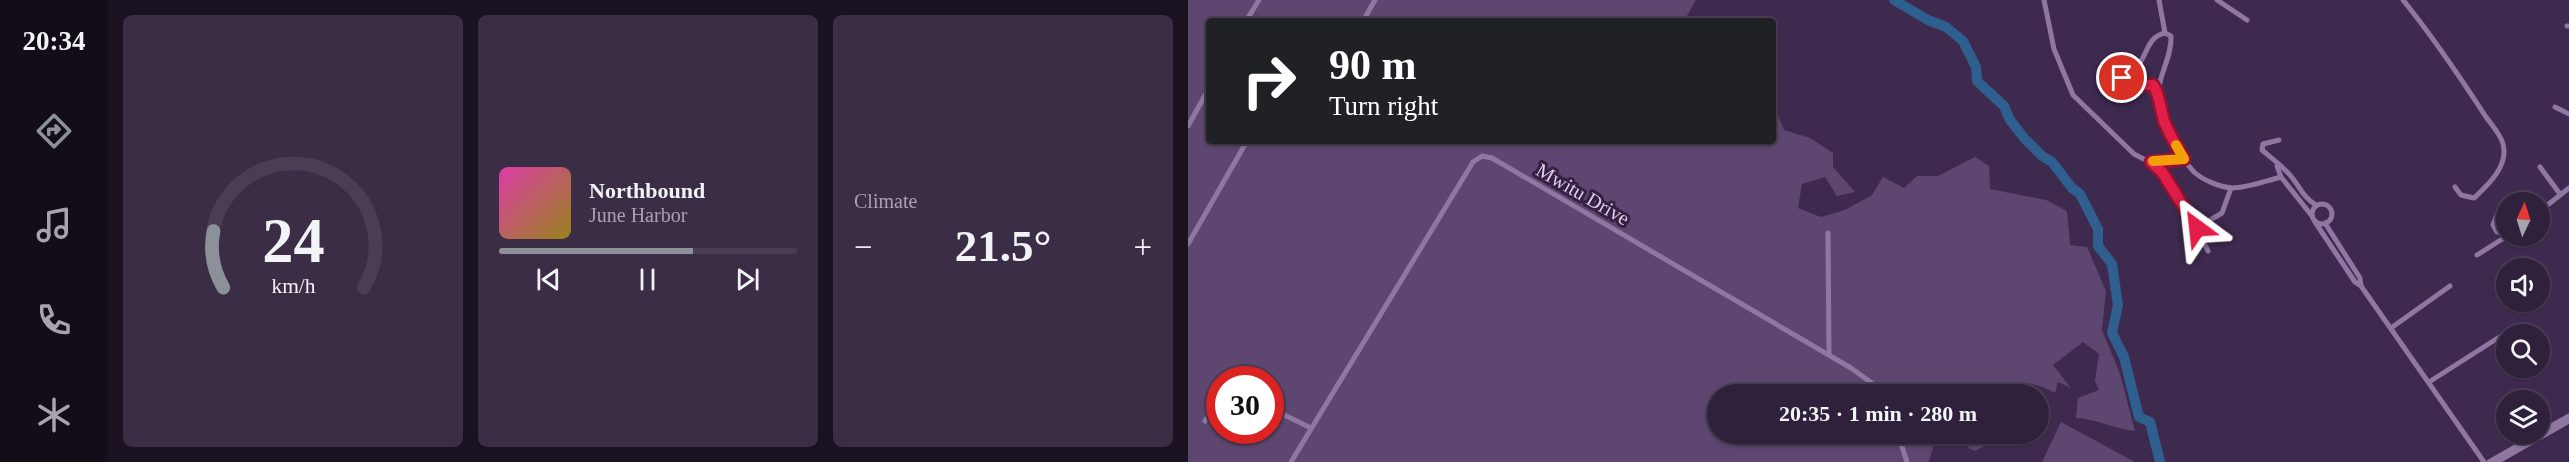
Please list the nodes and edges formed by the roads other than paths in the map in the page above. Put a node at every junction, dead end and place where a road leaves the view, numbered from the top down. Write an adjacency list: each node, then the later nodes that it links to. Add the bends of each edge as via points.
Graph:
1 (1258, 0): 7 (street)
2 (1375, 0): 8 (street)
3 (2044, 0): 23 (street, via 2054,49 2073,95 2134,154)
4 (2159, 0): 10 (street)
5 (2217, 0): 9 (street)
6 (2403, 0): 27 (street, via 2503,144 2498,172 2474,198 2461,195)
7 (1248, 18)
8 (1365, 18)
9 (2247, 20)
10 (2166, 33): 11 (street, via 2153,38); 15 (street, via 2171,36 2171,46)
11 (2137, 67): 12 (street); 13 (street)
12 (2122, 78): 14 (street); 14 (street, via 2107,82 2106,87 2110,95)
13 (2141, 85): 14 (street); 15 (street, via 2153,85)
14 (2127, 91)
15 (2158, 91): 22 (street, via 2164,122)
16 (1206, 93): 19 (street)
17 (2555, 107): 18 (street)
18 (2569, 114)
19 (1188, 126)
20 (2278, 140): 24 (street, via 2263,144 2262,150)
21 (1245, 144): 40 (street)
22 (2184, 159): 23 (street); 28 (street, via 2200,176)
23 (2151, 162): 36 (street, via 2162,172)
24 (2277, 166): 26 (street); 32 (street)
25 (2540, 167): 30 (street)
26 (2281, 177): 28 (street); 34 (street)
27 (2455, 187)
28 (2231, 188): 36 (street, via 2222,213)
29 (2569, 188): 30 (street)
30 (2560, 194): 31 (street)
31 (2550, 202)
32 (2316, 205): 34 (street, via 2312,211); 35 (street, via 2324,204 2332,211)
33 (2496, 217): 37 (street, via 2493,225)
34 (2314, 219): 35 (street); 43 (street)
35 (2325, 224): 43 (street, via 2361,278)
36 (2197, 228): 41 (street)
37 (2496, 232)
38 (1828, 233): 47 (street)
39 (2496, 242): 42 (street)
40 (1188, 244)
41 (2208, 251)
42 (2477, 255)
43 (2361, 286): 45 (street)
44 (2450, 286): 45 (street)
45 (2391, 328): 48 (street)
46 (2496, 339): 48 (street)
47 (1828, 354): 49 (street, Mwitu Drive); 54 (street, Mwitu Drive, via 1492,158 1482,156 1473,162)
48 (2429, 382): 59 (street)
49 (1874, 384)
50 (1284, 415): 54 (street)
51 (2569, 416): 53 (street)
52 (2569, 421): 61 (street)
53 (2550, 427)
54 (1311, 428): 57 (street, Mwitu Drive)
55 (1901, 444): 58 (street)
56 (2520, 444): 60 (street)
57 (1291, 462)
58 (1907, 462)
59 (2484, 462)
60 (2489, 462)
61 (2497, 462)

